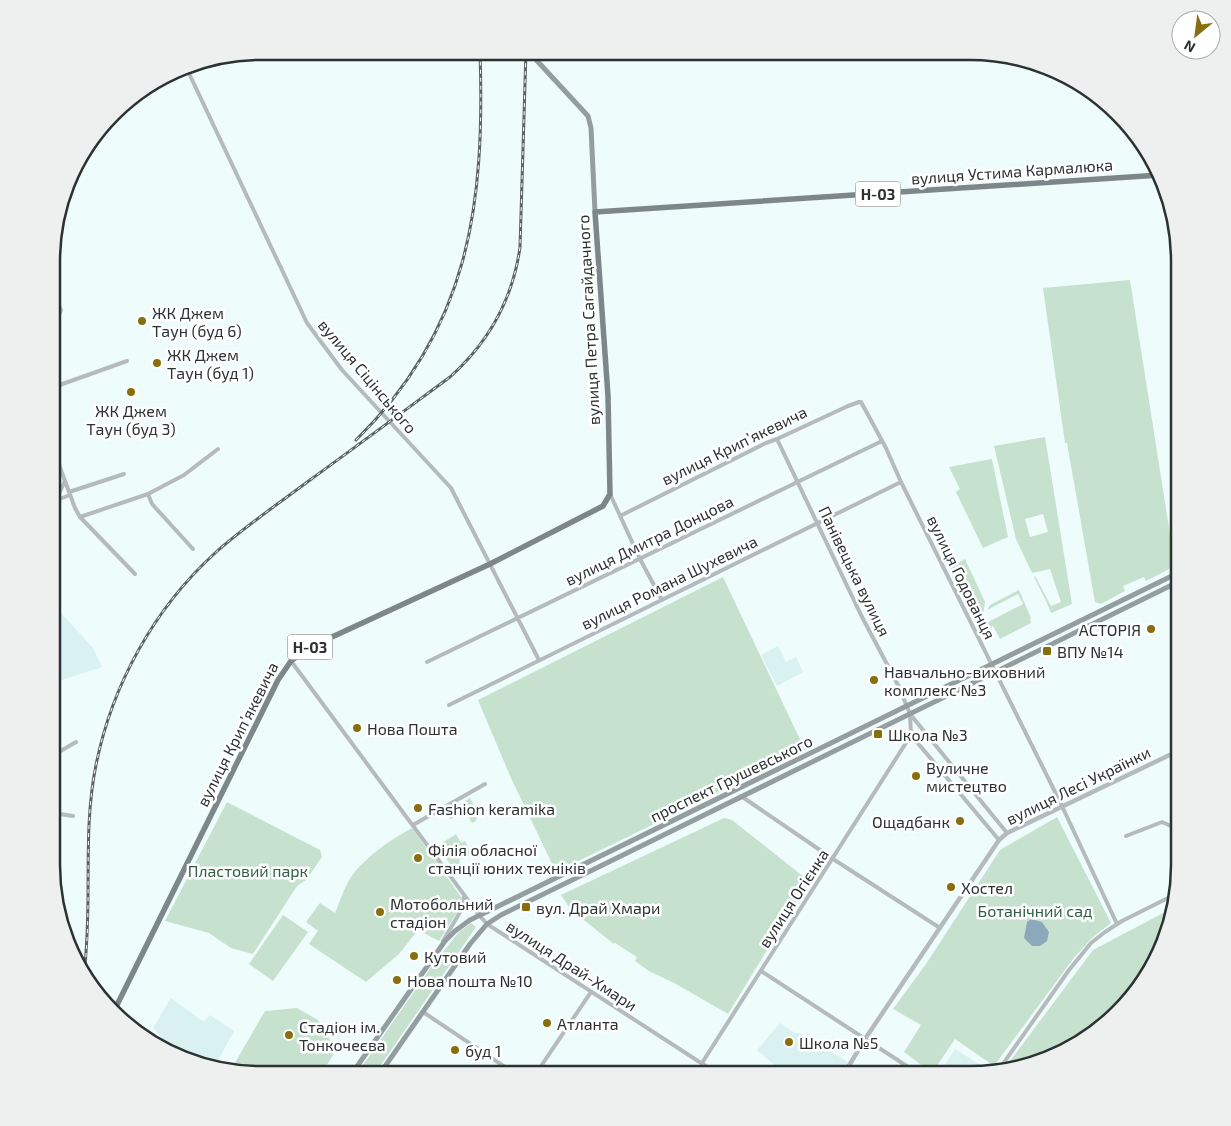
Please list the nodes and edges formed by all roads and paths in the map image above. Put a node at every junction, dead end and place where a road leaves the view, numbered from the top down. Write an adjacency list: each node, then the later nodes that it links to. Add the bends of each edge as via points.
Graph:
1 (536, 60): 4 (main road, вулиця Петра Сагайдачного, via 588,116)
2 (189, 73): 26 (street, вулиця Сіцінського, via 307,323 346,374 452,488)
3 (1152, 176): 4 (main road, вулиця Устима Кармалюка / Н-03)
4 (596, 212): 19 (main road, вулиця Петра Сагайдачного, via 608,396)
5 (127, 361): 6 (street)
6 (60, 385)
7 (862, 402): 8 (street, вулиця Крипʼякевича); 9 (street, вулиця Годованця)
8 (777, 439): 14 (street, Панівецька вулиця); 21 (street, вулиця Крипʼякевича)
9 (882, 441): 14 (street, вулиця Дмитра Донцова); 15 (street, вулиця Годованця)
10 (218, 449): 18 (street, via 184,475)
11 (60, 467): 13 (street)
12 (124, 474): 17 (street)
13 (65, 481): 16 (street); 17 (street)
14 (797, 482): 23 (street, Панівецька вулиця); 25 (street, вулиця Дмитра Донцова)
15 (901, 482): 23 (street, вулиця Романа Шухевича); 35 (street, вулиця Годованця)
16 (60, 491)
17 (70, 494): 20 (street); 22 (street)
18 (148, 494): 22 (street); 24 (street, via 152,504)
19 (610, 494): 21 (street, вулиця Петра Сагайдачного); 26 (main road, вулиця Крипʼякевича / Н-03, via 603,506)
20 (60, 499)
21 (620, 516): 25 (street, вулиця Петра Сагайдачного)
22 (80, 517): 27 (street)
23 (817, 523): 30 (street, вулиця Романа Шухевича); 38 (street, Панівецька вулиця)
24 (193, 549)
25 (640, 559): 30 (street, вулиця Петра Сагайдачного); 31 (street, вулиця Дмитра Донцова)
26 (490, 564): 31 (street, вулиця Сіцінського); 33 (main road, вулиця Крипʼякевича / Н-03, via 306,649)
27 (135, 574)
28 (1171, 576): 35 (main road, проспект Грушевського)
29 (1171, 585): 36 (main road, проспект Грушевського)
30 (662, 600): 32 (street, вулиця Романа Шухевича)
31 (516, 617): 32 (street, вулиця Сіцінського); 34 (street, вулиця Дмитра Донцова)
32 (539, 660): 37 (street, вулиця Романа Шухевича)
33 (291, 661): 49 (street, вулиця Драй-Хмари); 64 (main road, вулиця Крипʼякевича / Н-03, via 278,680)
34 (427, 662)
35 (992, 665): 36 (street, вулиця Годованця); 38 (main road, проспект Грушевського)
36 (995, 672): 39 (main road, проспект Грушевського); 46 (street, вулиця Годованця)
37 (449, 705)
38 (906, 706): 39 (street, Панівецька вулиця); 57 (main road, проспект Грушевського)
39 (910, 714): 40 (street, Панівецька вулиця); 45 (main road, проспект Грушевського); 51 (street, Панівецька вулиця)
40 (911, 735): 53 (street); 54 (street, вулиця Огієнка)
41 (76, 742): 42 (street)
42 (60, 751)
43 (1171, 754): 46 (street, вулиця Лесі Українки)
44 (484, 784): 49 (street)
45 (741, 796): 54 (street); 58 (main road, проспект Грушевського, via 510,910)
46 (1062, 806): 51 (street, вулиця Лесі Українки); 59 (street, вулиця Годованця)
47 (60, 814): 48 (street)
48 (73, 816)
49 (413, 825): 55 (street, вулиця Драй-Хмари)
50 (1171, 826): 52 (street, via 1162,822)
51 (1007, 833): 53 (street, вулиця Лесі Українки)
52 (1126, 836)
53 (999, 840): 60 (street, вулиця Лесі Українки)
54 (833, 859): 60 (street); 62 (street, вулиця Огієнка)
55 (464, 895): 57 (street, вулиця Драй-Хмари); 61 (street, via 463,907)
56 (1168, 898): 59 (street)
57 (479, 915): 58 (street, вулиця Драй-Хмари); 61 (main road, проспект Грушевського, via 455,931)
58 (488, 924): 63 (street, вулиця Драй-Хмари); 65 (main road, проспект Грушевського, via 470,944)
59 (1117, 924): 67 (street, via 1081,954)
60 (940, 928): 66 (street, вулиця Лесі Українки)
61 (433, 958): 69 (main road, проспект Грушевського)
62 (761, 971): 66 (street); 68 (street, вулиця Огієнка)
63 (591, 992): 68 (street, вулиця Драй-Хмари); 72 (street)
64 (117, 1005)
65 (423, 1012): 70 (main road, проспект Грушевського); 71 (street)
66 (865, 1039): 74 (street, вулиця Лесі Українки); 75 (street)
67 (1004, 1063)
68 (702, 1064): 73 (street, вулиця Драй-Хмари)
69 (357, 1066)
70 (385, 1066)
71 (504, 1066)
72 (541, 1066)
73 (705, 1066)
74 (849, 1066)
75 (907, 1066)

